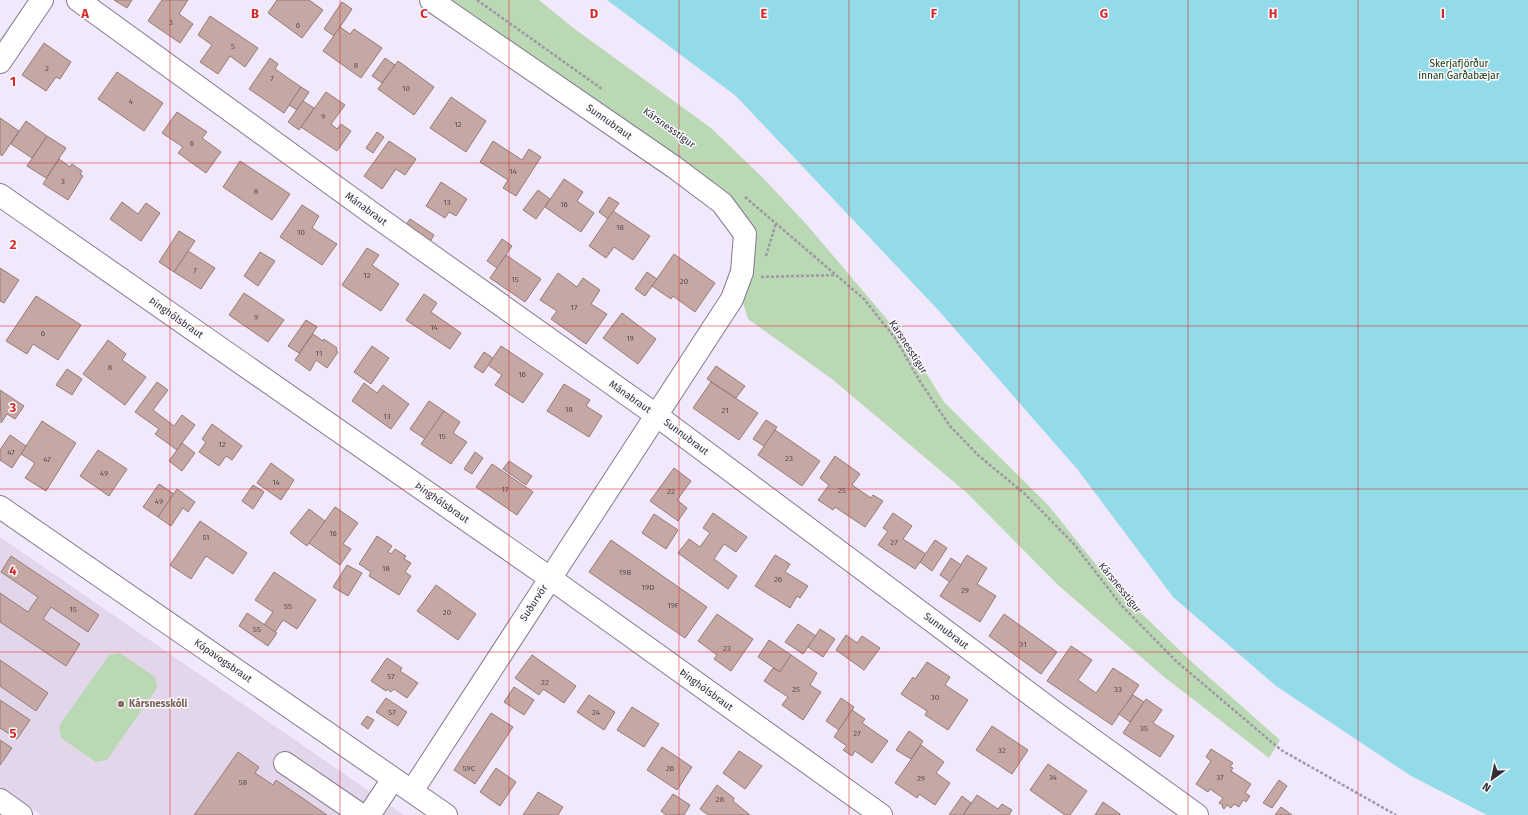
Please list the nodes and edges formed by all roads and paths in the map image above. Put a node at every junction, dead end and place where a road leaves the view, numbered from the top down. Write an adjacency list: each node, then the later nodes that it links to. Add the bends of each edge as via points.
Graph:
1 (42, 0): 5 (street)
2 (78, 0): 13 (street, Mánabraut)
3 (431, 0): 13 (street, Sunnubraut, via 674,167 722,203 745,234 742,272 732,299)
4 (477, 0): 6 (path)
5 (0, 62)
6 (602, 90)
7 (0, 195): 15 (street, Þinghólsbraut)
8 (743, 195): 9 (path, Kársnesstígur)
9 (776, 223): 10 (path); 12 (path, Kársnesstígur)
10 (766, 257)
11 (762, 270): 12 (path, via 760,277)
12 (836, 275): 26 (path, Kársnesstígur, via 864,299 895,338 949,424 979,456 1025,494 1074,543 1122,606 1176,661 1281,750)
13 (656, 415): 15 (street, Suðurvör); 25 (street, Sunnubraut, via 1057,714)
14 (0, 507): 17 (street, Kópavogsbraut)
15 (550, 578): 18 (street, Suðurvör); 24 (street, Þinghólsbraut)
16 (285, 763): 21 (street)
17 (393, 779): 18 (street, Kópavogsbraut); 22 (street)
18 (412, 791): 23 (street, Kópavogsbraut)
19 (0, 800): 20 (street)
20 (21, 815)
21 (361, 815)
22 (369, 815)
23 (446, 815)
24 (881, 815)
25 (1197, 815)
26 (1396, 815)

